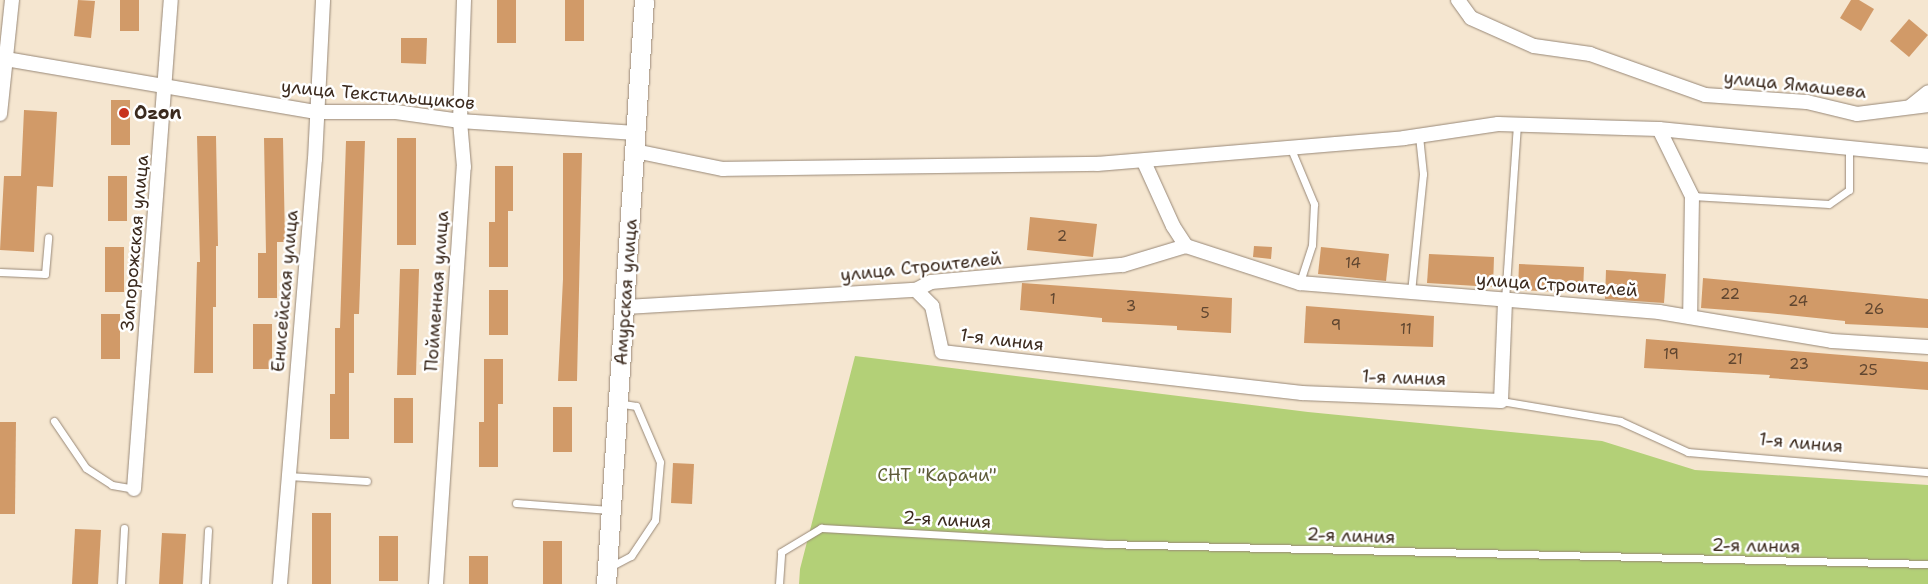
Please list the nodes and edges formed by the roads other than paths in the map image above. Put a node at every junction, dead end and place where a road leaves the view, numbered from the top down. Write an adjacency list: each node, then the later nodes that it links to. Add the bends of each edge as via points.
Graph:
1 (12, 0): 7 (street)
2 (171, 0): 8 (street, Запорожская улица)
3 (323, 0): 12 (street, Енисейская улица)
4 (464, 0): 14 (street, Пойменная улица)
5 (644, 0): 18 (street, Амурская улица)
6 (1458, 0): 11 (street, улица Ямашева, via 1471,18 1534,46 1590,54 1705,95 1807,102 1857,114)
7 (3, 59): 8 (street, улица Текстильщиков); 13 (street)
8 (166, 86): 12 (street, улица Текстильщиков); 40 (street, Запорожская улица)
9 (1928, 92): 11 (street)
10 (1928, 105): 11 (street, улица Ямашева)
11 (1911, 106)
12 (316, 112): 14 (street, улица Текстильщиков, via 396,112); 38 (street, Енисейская улица, via 315,159)
13 (0, 114)
14 (460, 122): 18 (street, улица Текстильщиков); 50 (street, Пойменная улица, via 464,167)
15 (1518, 124): 16 (street, улица Текстильщиков); 17 (street, улица Текстильщиков); 30 (lane)
16 (1659, 128): 19 (street, улица Текстильщиков); 23 (street)
17 (1419, 136): 20 (street, улица Текстильщиков); 29 (lane, via 1423,174)
18 (636, 142): 22 (street, улица Текстильщиков, via 722,169); 31 (street, Амурская улица)
19 (1849, 148): 21 (street, улица Текстильщиков); 23 (lane, via 1848,190 1829,204)
20 (1291, 149): 22 (street, улица Текстильщиков); 27 (lane, via 1314,204 1312,245)
21 (1928, 156)
22 (1144, 162): 25 (street, via 1173,226)
23 (1692, 196): 32 (street)
24 (48, 237): 26 (lane, via 45,274)
25 (1186, 246): 27 (street, улица Строителей); 28 (street, улица Строителей, via 1123,265 931,282)
26 (0, 272)
27 (1300, 283): 29 (street, улица Строителей)
28 (916, 290): 31 (street, улица Строителей); 34 (street, 1-я линия, via 932,306 942,352 1302,393)
29 (1410, 293): 30 (street, улица Строителей)
30 (1505, 300): 32 (street, улица Строителей); 34 (street)
31 (626, 307): 35 (street, Амурская улица)
32 (1690, 317): 33 (street, улица Строителей, via 1832,341)
33 (1928, 347)
34 (1501, 401): 37 (lane, 1-я линия, via 1620,421 1688,452)
35 (617, 403): 42 (street, Амурская улица); 46 (lane, via 636,406 660,462 655,520 631,556)
36 (54, 421): 40 (lane, via 86,468 112,485)
37 (1928, 472)
38 (288, 476): 39 (lane); 49 (street, Енисейская улица)
39 (367, 481)
40 (134, 489)
41 (516, 503): 42 (lane)
42 (610, 510): 46 (street, Амурская улица)
43 (124, 528): 47 (lane)
44 (208, 530): 48 (lane)
45 (1928, 564): 51 (lane, 2-я линия, via 1105,544 821,528 781,552)
46 (607, 576)
47 (122, 584)
48 (205, 584)
49 (280, 584)
50 (436, 584)
51 (780, 584)

